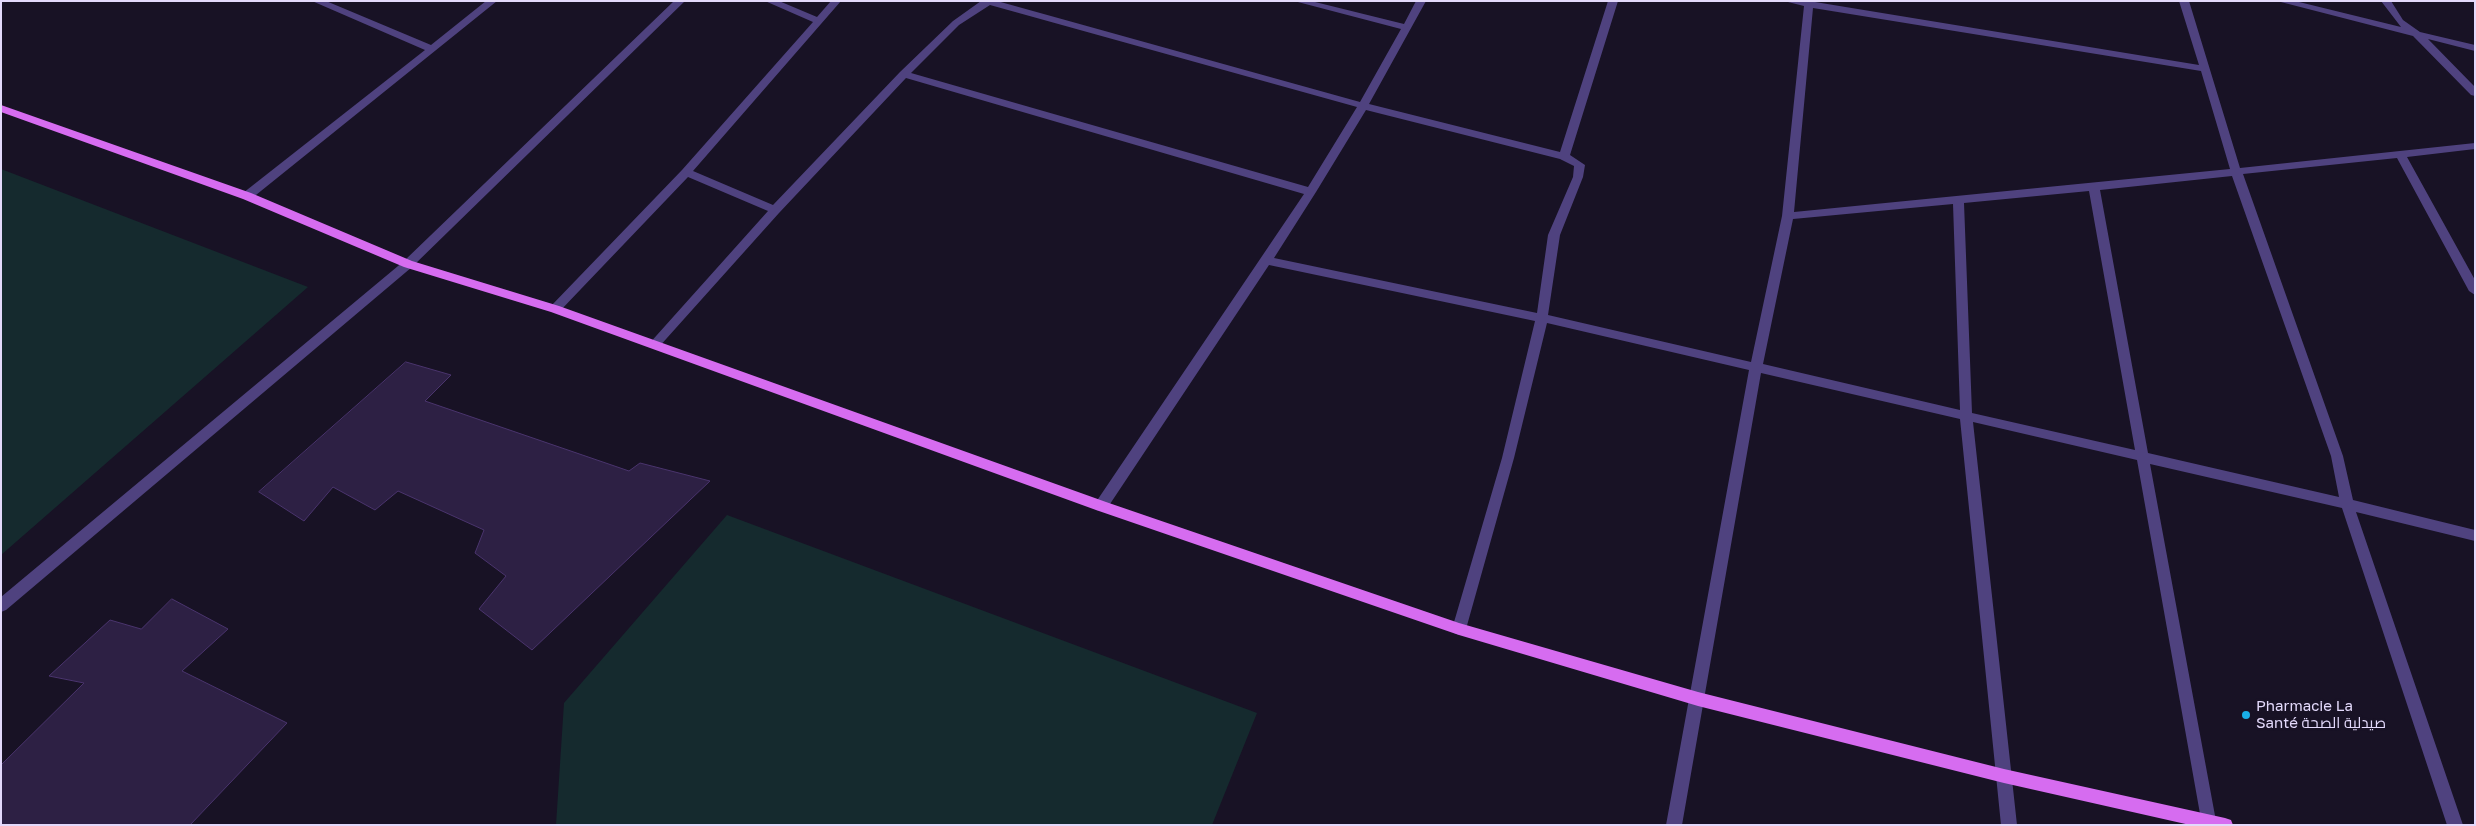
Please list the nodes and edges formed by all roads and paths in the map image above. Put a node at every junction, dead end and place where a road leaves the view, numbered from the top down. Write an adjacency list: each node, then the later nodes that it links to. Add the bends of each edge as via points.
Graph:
1 (317, 1): 19 (street)
2 (492, 1): 19 (street)
3 (680, 1): 37 (street)
4 (770, 1): 15 (street)
5 (836, 1): 15 (street)
6 (1299, 1): 16 (street)
7 (1421, 1): 16 (street)
8 (1613, 1): 27 (street)
9 (1789, 1): 14 (street)
10 (2184, 1): 20 (street)
11 (2282, 1): 17 (street)
12 (2386, 1): 17 (street, via 2400,22)
13 (989, 2): 21 (street, via 956,23); 23 (street)
14 (1809, 4): 20 (street); 35 (street)
15 (817, 20): 29 (street)
16 (1406, 28): 23 (street)
17 (2418, 35): 18 (street); 22 (street)
18 (2475, 48)
19 (432, 49): 32 (street)
20 (2205, 69): 28 (street)
21 (904, 74): 31 (street); 34 (street)
22 (2475, 93)
23 (1364, 106): 27 (street); 31 (street)
24 (1, 108): 32 (main road)
25 (2475, 146): 26 (street)
26 (2400, 154): 28 (street); 38 (street)
27 (1564, 156): 40 (street, via 1576,161 1580,169 1554,235)
28 (2236, 171): 30 (street); 45 (street, via 2337,456)
29 (686, 172): 34 (street); 39 (street)
30 (2094, 187): 33 (street); 44 (street)
31 (1311, 192): 36 (street)
32 (247, 196): 37 (main road)
33 (1958, 201): 35 (street); 43 (street)
34 (775, 210): 41 (street)
35 (1788, 216): 42 (street)
36 (1266, 260): 40 (street); 46 (street)
37 (408, 264): 39 (main road); 48 (street)
38 (2475, 291)
39 (555, 309): 41 (main road)
40 (1542, 318): 42 (street); 49 (street, via 1508,458)
41 (654, 345): 46 (main road)
42 (1756, 368): 43 (street); 50 (street)
43 (1966, 415): 44 (street); 51 (street)
44 (2142, 458): 45 (street); 52 (street)
45 (2347, 504): 47 (street); 56 (street)
46 (1101, 506): 49 (main road)
47 (2475, 536)
48 (1, 606)
49 (1460, 629): 50 (main road)
50 (1698, 699): 51 (main road); 53 (street)
51 (2004, 776): 52 (main road); 54 (street)
52 (2208, 821): 55 (main road)
53 (1674, 825)
54 (2009, 825)
55 (2225, 825)
56 (2455, 825)

